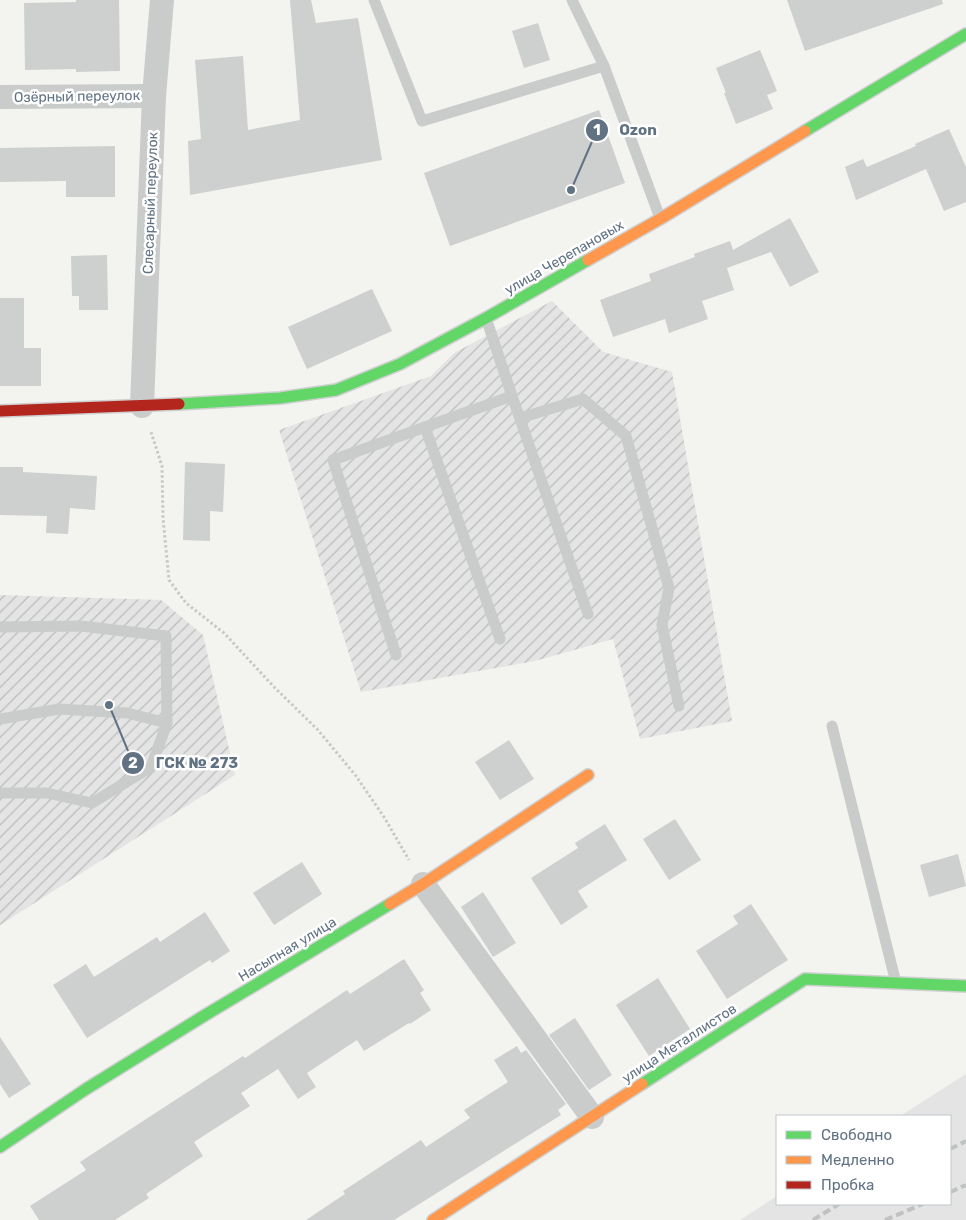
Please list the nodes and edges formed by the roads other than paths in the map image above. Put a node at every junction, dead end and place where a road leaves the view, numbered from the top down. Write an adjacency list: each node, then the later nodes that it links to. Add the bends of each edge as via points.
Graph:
1 (162, 0): 6 (street, Слесарный переулок)
2 (374, 0): 5 (lane, via 422,121)
3 (572, 0): 5 (lane)
4 (966, 34): 8 (street, улица Черепановых)
5 (604, 66): 8 (lane)
6 (154, 96): 7 (street, Озёрный переулок); 11 (street, Слесарный переулок)
7 (0, 97)
8 (660, 219): 9 (street, улица Черепановых)
9 (486, 318): 10 (lane); 11 (street, улица Черепановых, via 400,364 336,390 280,398)
10 (512, 396): 13 (lane); 14 (lane)
11 (142, 406): 12 (street, улица Черепановых)
12 (0, 411)
13 (520, 418): 15 (lane); 19 (lane, via 582,399 626,436 669,588 662,625)
14 (425, 427): 17 (lane); 18 (lane, via 333,460)
15 (588, 614)
16 (0, 627): 21 (lane, via 81,626 166,636)
17 (500, 639)
18 (396, 655)
19 (679, 706)
20 (0, 719): 21 (lane, via 58,709 127,713)
21 (167, 723): 24 (lane, via 151,767 92,803 46,793)
22 (832, 726): 26 (lane)
23 (588, 775): 25 (street, Насыпная улица)
24 (0, 793)
25 (424, 884): 28 (street); 29 (street, Насыпная улица, via 202,1017)
26 (896, 983): 27 (street, улица Металлистов); 28 (street, улица Металлистов, via 805,979)
27 (966, 986)
28 (592, 1117): 30 (street, улица Металлистов)
29 (0, 1147)
30 (433, 1220)

